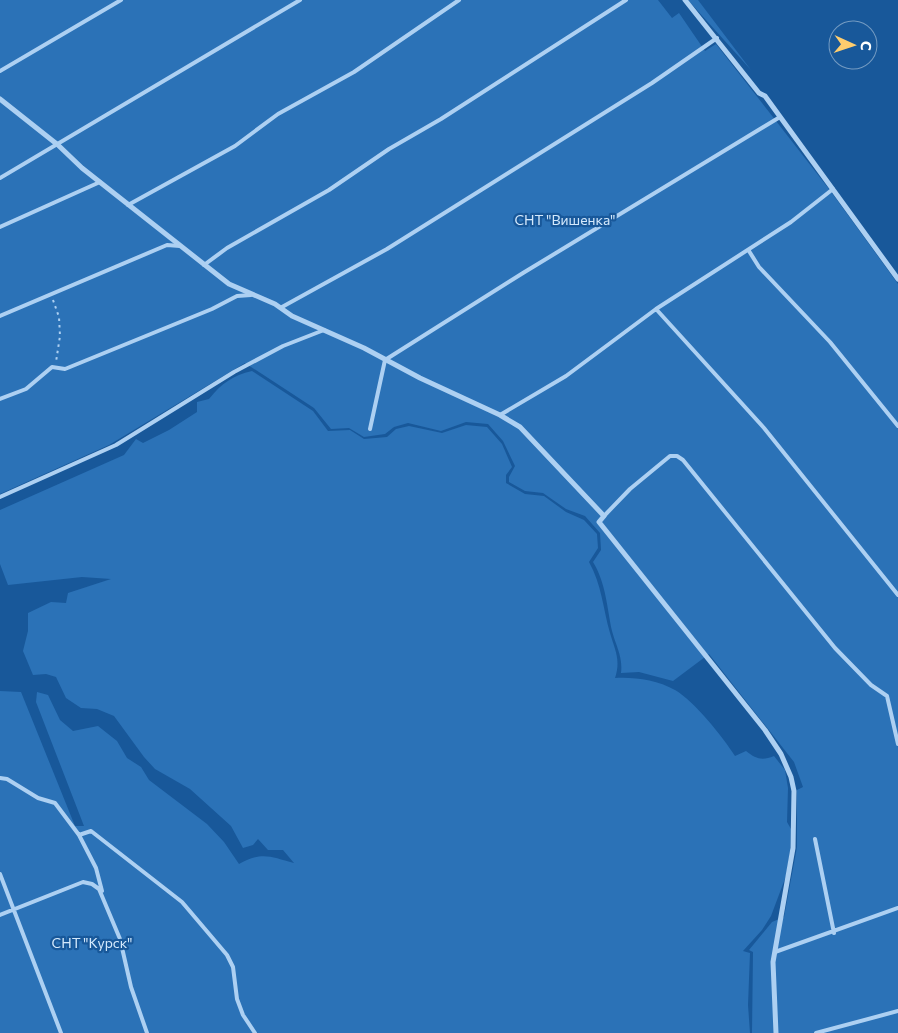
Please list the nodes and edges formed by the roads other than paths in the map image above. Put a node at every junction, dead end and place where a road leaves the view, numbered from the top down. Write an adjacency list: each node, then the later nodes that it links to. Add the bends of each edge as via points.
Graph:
1 (121, 0): 7 (lane)
2 (300, 0): 10 (lane)
3 (459, 0): 14 (lane, via 354,72 278,114 235,146)
4 (626, 0): 18 (lane, via 441,120)
5 (684, 0): 6 (street)
6 (717, 38): 9 (street); 21 (lane, via 652,84 387,249)
7 (0, 71)
8 (0, 99): 10 (street)
9 (780, 117): 13 (street); 25 (lane)
10 (58, 145): 11 (lane); 12 (street)
11 (0, 178)
12 (100, 182): 14 (street); 15 (lane)
13 (833, 189): 17 (lane); 19 (street)
14 (128, 205): 16 (street)
15 (0, 227)
16 (180, 246): 18 (street); 23 (lane, via 167,245)
17 (749, 251): 22 (lane); 28 (lane, via 759,267 830,342)
18 (204, 265): 20 (street, via 229,284)
19 (898, 279)
20 (254, 294): 21 (street); 26 (lane, via 236,296 65,369 52,367 26,389)
21 (282, 307): 24 (street, via 292,316)
22 (656, 309): 27 (lane, via 566,376); 32 (lane, via 764,428)
23 (0, 316)
24 (324, 330): 25 (street); 30 (lane, via 283,346 234,372 116,445)
25 (386, 360): 27 (street); 29 (lane)
26 (0, 400)
27 (500, 415): 31 (street, via 520,427)
28 (898, 426)
29 (370, 429)
30 (0, 497)
31 (604, 516): 33 (lane, via 670,456 683,460 835,648 871,685 887,696); 43 (street, via 599,522 765,730 791,777 794,848)
32 (898, 595)
33 (898, 744)
34 (0, 778): 35 (lane, via 55,803)
35 (79, 835): 38 (lane, via 96,868); 47 (lane, via 91,830 182,902 227,954 233,967 236,999 242,1015)
36 (815, 840): 42 (lane)
37 (0, 874): 40 (lane)
38 (105, 903): 40 (lane, via 99,889 83,882); 46 (lane, via 120,939 131,987)
39 (898, 908): 42 (lane)
40 (14, 910): 41 (lane); 45 (lane)
41 (0, 915)
42 (834, 933): 43 (lane)
43 (775, 952): 48 (street)
44 (898, 1011): 49 (lane)
45 (61, 1033)
46 (148, 1033)
47 (255, 1033)
48 (776, 1033)
49 (816, 1033)

